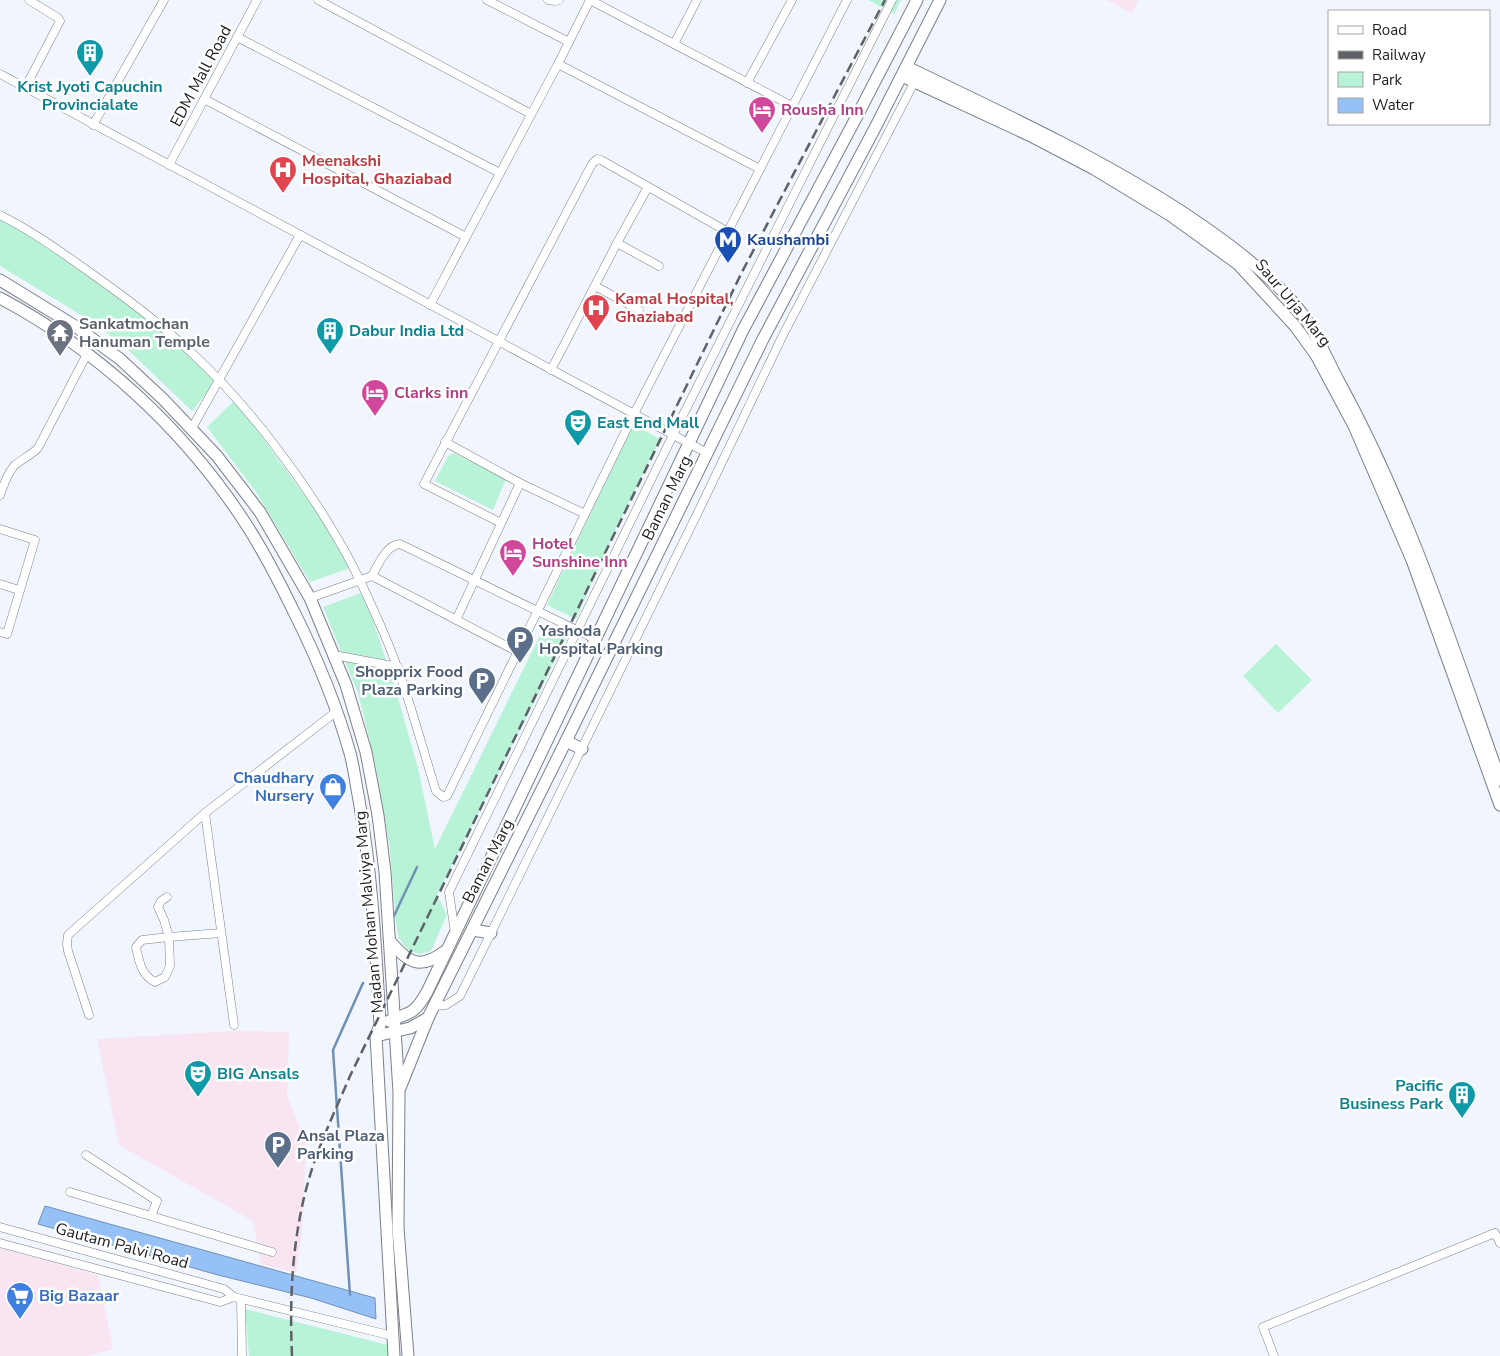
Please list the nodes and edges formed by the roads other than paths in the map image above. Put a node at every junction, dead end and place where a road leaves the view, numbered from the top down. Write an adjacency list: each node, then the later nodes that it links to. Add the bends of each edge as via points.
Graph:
1 (164, 0): 27 (street)
2 (257, 0): 15 (street, EDM Mall Road)
3 (318, 0): 26 (street)
4 (487, 0): 16 (street)
5 (548, 0): 6 (street)
6 (559, 0)
7 (590, 0): 16 (street); 17 (street)
8 (697, 0): 17 (street)
9 (792, 0): 22 (street)
10 (847, 0): 25 (street)
11 (892, 0): 54 (street)
12 (917, 0): 32 (main road, Baman Marg)
13 (940, 0): 19 (main road, Baman Marg)
14 (34, 1): 23 (street, via 58,18 59,24)
15 (237, 37): 24 (street, EDM Mall Road); 30 (street)
16 (569, 42): 18 (street)
17 (674, 44): 22 (street)
18 (558, 64): 26 (street); 29 (street)
19 (904, 71): 21 (main road, Saur Urja Marg); 33 (main road, Baman Marg)
20 (0, 74): 23 (street)
21 (917, 77): 58 (main road, Saur Urja Marg, via 1035,129 1100,163 1157,196 1245,257 1293,302 1309,323 1362,423); 86 (street, via 782,337)
22 (748, 83): 25 (street)
23 (25, 88): 27 (street)
24 (204, 99): 28 (street, EDM Mall Road); 39 (street)
25 (792, 106): 29 (street)
26 (531, 114): 30 (street)
27 (94, 125): 28 (street)
28 (169, 165): 38 (street)
29 (760, 169): 37 (street)
30 (500, 173): 39 (street)
31 (648, 187): 37 (street); 40 (street); 48 (street, via 601,160 594,162)
32 (817, 191): 33 (main road); 34 (main road, Baman Marg)
33 (836, 202): 36 (main road, Baman Marg)
34 (807, 211): 36 (main road); 56 (main road, Baman Marg, via 743,330)
35 (0, 215): 51 (street, via 48,242 146,312)
36 (826, 221): 57 (main road, Baman Marg, via 763,338)
37 (728, 232): 52 (street)
38 (300, 235): 46 (street); 51 (street)
39 (466, 237): 46 (street)
40 (617, 243): 41 (street); 43 (street)
41 (659, 266)
42 (0, 280): 44 (main road, Madan Mohan Malviya Marg)
43 (595, 286): 47 (street); 50 (street)
44 (15, 288): 45 (street); 53 (main road, Madan Mohan Malviya Marg, via 120,359)
45 (5, 300): 49 (main road, Madan Mohan Malviya Marg)
46 (430, 305): 48 (street)
47 (639, 310)
48 (498, 342): 50 (street); 55 (street)
49 (87, 354): 60 (street, via 38,448 10,471); 65 (main road, Madan Mohan Malviya Marg, via 153,410 204,466)
50 (551, 370): 52 (street)
51 (220, 381): 53 (street); 68 (street, via 295,472 343,548)
52 (634, 414): 54 (street); 61 (street)
53 (192, 428): 64 (main road, Madan Mohan Malviya Marg, via 260,512)
54 (673, 435): 56 (street); 74 (street)
55 (445, 442): 59 (street); 62 (street, via 424,484)
56 (688, 443): 57 (street); 76 (main road, Baman Marg)
57 (707, 453): 81 (main road, Baman Marg)
58 (1381, 475): 87 (main road, Saur Urja Marg, via 1421,559); 88 (main road, Saur Urja Marg)
59 (520, 483): 61 (street); 62 (street)
60 (0, 495)
61 (585, 514): 72 (street)
62 (501, 523): 67 (street)
63 (0, 529): 70 (street, via 35,540)
64 (270, 530): 65 (main road); 71 (main road, Madan Mohan Malviya Marg)
65 (255, 540): 84 (main road, Madan Mohan Malviya Marg, via 310,645)
66 (372, 576): 67 (street, via 389,549 400,544); 68 (street); 73 (street)
67 (475, 579): 72 (street); 73 (street)
68 (359, 580): 71 (street); 79 (street)
69 (0, 584): 70 (street)
70 (19, 590): 75 (street, via 7,634)
71 (310, 598): 78 (main road, Madan Mohan Malviya Marg)
72 (538, 611): 74 (street); 77 (street)
73 (456, 620): 77 (street)
74 (577, 630): 76 (street); 93 (street, via 448,892)
75 (0, 632)
76 (594, 639): 80 (main road, Baman Marg)
77 (518, 652): 79 (street, via 450,794 443,797 436,791)
78 (334, 655): 79 (street); 96 (main road, Madan Mohan Malviya Marg, via 366,752 383,853)
79 (398, 667)
80 (580, 670): 81 (main road); 83 (main road, Baman Marg)
81 (597, 678): 82 (main road, Baman Marg)
82 (590, 693): 83 (main road); 85 (main road, Baman Marg)
83 (564, 703): 93 (main road, Baman Marg)
84 (337, 711): 89 (street); 102 (main road, Madan Mohan Malviya Marg, via 350,755 365,839)
85 (566, 741): 86 (main road); 91 (main road, Baman Marg)
86 (582, 749): 94 (street)
87 (1500, 780)
88 (1500, 806)
89 (205, 812): 92 (street); 99 (street, via 68,935 68,951)
90 (167, 897): 95 (street, via 158,907)
91 (472, 930): 94 (main road); 98 (main road, Baman Marg)
92 (221, 933): 95 (street); 103 (street)
93 (455, 933): 97 (main road, Baman Marg)
94 (491, 933): 98 (street, via 460,996 446,1005)
95 (169, 937): 95 (street, via 170,966 165,977 155,982 148,979 140,966 136,947 142,940)
96 (390, 941): 97 (main road, via 402,954 418,963 434,960); 100 (main road, Madan Mohan Malviya Marg)
97 (446, 951): 100 (main road, Baman Marg, via 418,1007 408,1015)
98 (434, 1006): 101 (main road, Baman Marg)
99 (89, 1015)
100 (395, 1018): 102 (main road, Baman Marg); 104 (main road, Madan Mohan Malviya Marg)
101 (428, 1018): 104 (main road); 106 (main road, Baman Marg)
102 (380, 1024): 105 (main road, Madan Mohan Malviya Marg)
103 (234, 1025)
104 (396, 1031): 105 (main road); 106 (main road, Madan Mohan Malviya Marg)
105 (376, 1036): 115 (main road, Madan Mohan Malviya Marg)
106 (399, 1092): 118 (main road, Madan Mohan Malviya Marg, via 398,1228)
107 (86, 1155): 109 (street, via 157,1201)
108 (70, 1192): 109 (street)
109 (151, 1216): 113 (street)
110 (0, 1226): 114 (street, Gautam Palvi Road, via 224,1289)
111 (0, 1243): 114 (street, Gautam Palvi Road, via 220,1302)
112 (1500, 1243): 119 (street, via 1495,1233 1263,1327)
113 (272, 1252)
114 (238, 1298): 115 (street, Gautam Palvi Road); 116 (street)
115 (392, 1336): 117 (main road, Madan Mohan Malviya Marg)
116 (242, 1356)
117 (394, 1356)
118 (408, 1356)
119 (1274, 1356)

